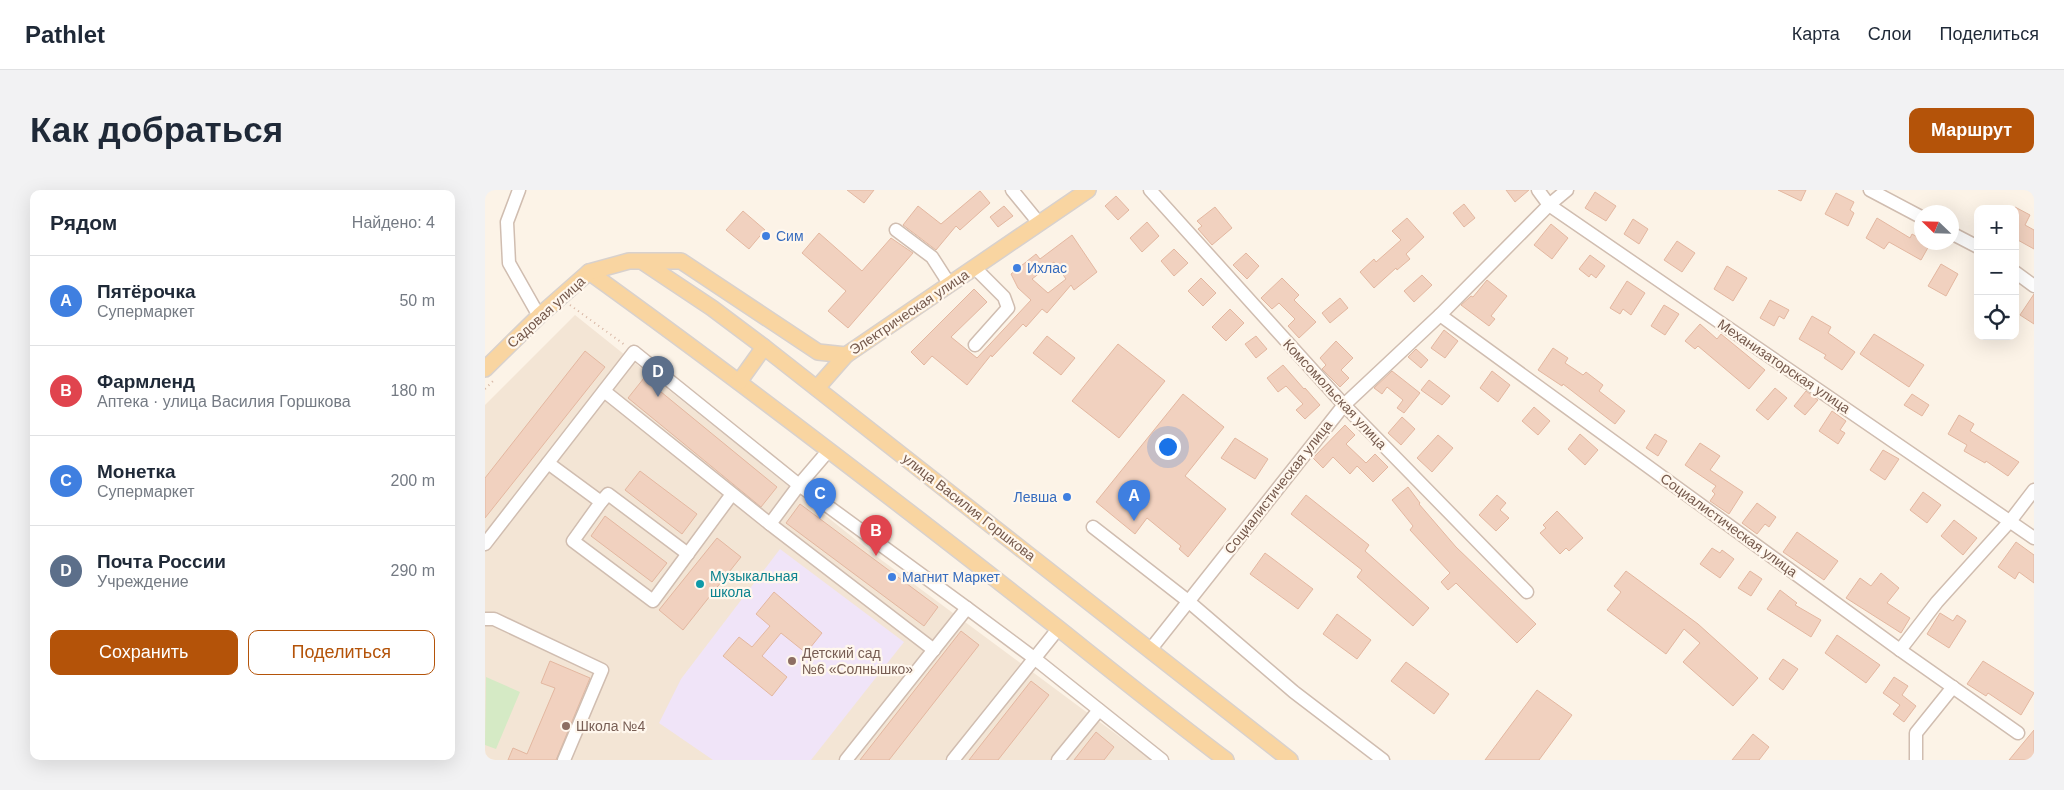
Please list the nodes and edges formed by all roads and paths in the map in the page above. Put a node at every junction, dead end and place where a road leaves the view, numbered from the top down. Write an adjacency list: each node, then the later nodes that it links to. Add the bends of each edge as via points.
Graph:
1 (519, 190): 22 (street, via 507,222 509,263)
2 (1012, 190): 10 (street)
3 (1088, 190): 10 (main road, Электрическая улица)
4 (1150, 190): 31 (street, Комсомольская улица)
5 (1539, 190): 8 (street, Механизаторская улица)
6 (1567, 190): 8 (street, Социалистическая улица)
7 (1870, 190): 9 (street)
8 (1549, 205): 21 (street, Социалистическая улица); 38 (street, Механизаторская улица)
9 (1914, 213)
10 (1039, 223): 15 (main road, Электрическая улица)
11 (896, 230): 18 (street, via 932,257)
12 (1959, 237): 13 (street)
13 (1974, 245)
14 (643, 262): 16 (main road, Садовая улица, via 629,261); 24 (main road, улица Василия Горшкова); 26 (main road, Электрическая улица, via 681,262 818,352)
15 (975, 268): 18 (main road, Электрическая улица); 23 (street, via 1004,297 1008,308)
16 (589, 272): 22 (main road, Садовая улица); 28 (main road)
17 (2019, 275): 19 (street)
18 (950, 285): 26 (main road, Электрическая улица)
19 (2034, 286)
20 (570, 305): 25 (path)
21 (1440, 315): 31 (street, Социалистическая улица); 51 (street, Социалистическая улица)
22 (539, 316): 27 (main road, Садовая улица)
23 (975, 345)
24 (764, 347): 28 (main road); 29 (main road, улица Василия Горшкова)
25 (634, 352): 30 (street); 34 (street)
26 (846, 356): 29 (main road)
27 (485, 368)
28 (739, 382): 32 (main road)
29 (817, 388): 50 (main road, улица Василия Горшкова)
30 (604, 391): 33 (street); 36 (street)
31 (1344, 405): 44 (street, Комсомольская улица); 45 (street, Социалистическая улица)
32 (829, 450): 34 (street); 48 (main road)
33 (548, 463): 37 (street); 42 (street)
34 (799, 485): 39 (street); 46 (street)
35 (2034, 490): 38 (street)
36 (732, 494): 39 (street); 43 (street)
37 (601, 502): 43 (street, via 608,494); 43 (street, via 573,541 653,601)
38 (2011, 520): 41 (street, Механизаторская улица); 51 (street, via 1937,602)
39 (770, 524): 49 (street)
40 (1093, 527): 45 (street)
41 (2034, 538)
42 (485, 544)
43 (688, 554)
44 (1527, 592)
45 (1188, 601): 50 (street, Социалистическая улица); 63 (street, via 1294,692)
46 (967, 608): 49 (street); 52 (street)
47 (485, 619): 56 (street, via 494,619 603,670)
48 (1058, 629): 52 (street); 61 (main road)
49 (934, 650): 57 (street)
50 (1150, 650): 62 (main road, улица Василия Горшкова)
51 (1900, 650): 53 (street, Социалистическая улица)
52 (1034, 658): 54 (street); 58 (street)
53 (1953, 687): 55 (street, Социалистическая улица); 64 (street, via 1916,734)
54 (1099, 710): 59 (street); 60 (street)
55 (2018, 733)
56 (564, 760)
57 (846, 760)
58 (953, 760)
59 (1058, 760)
60 (1161, 760)
61 (1226, 760)
62 (1290, 760)
63 (1383, 760)
64 (1916, 760)

